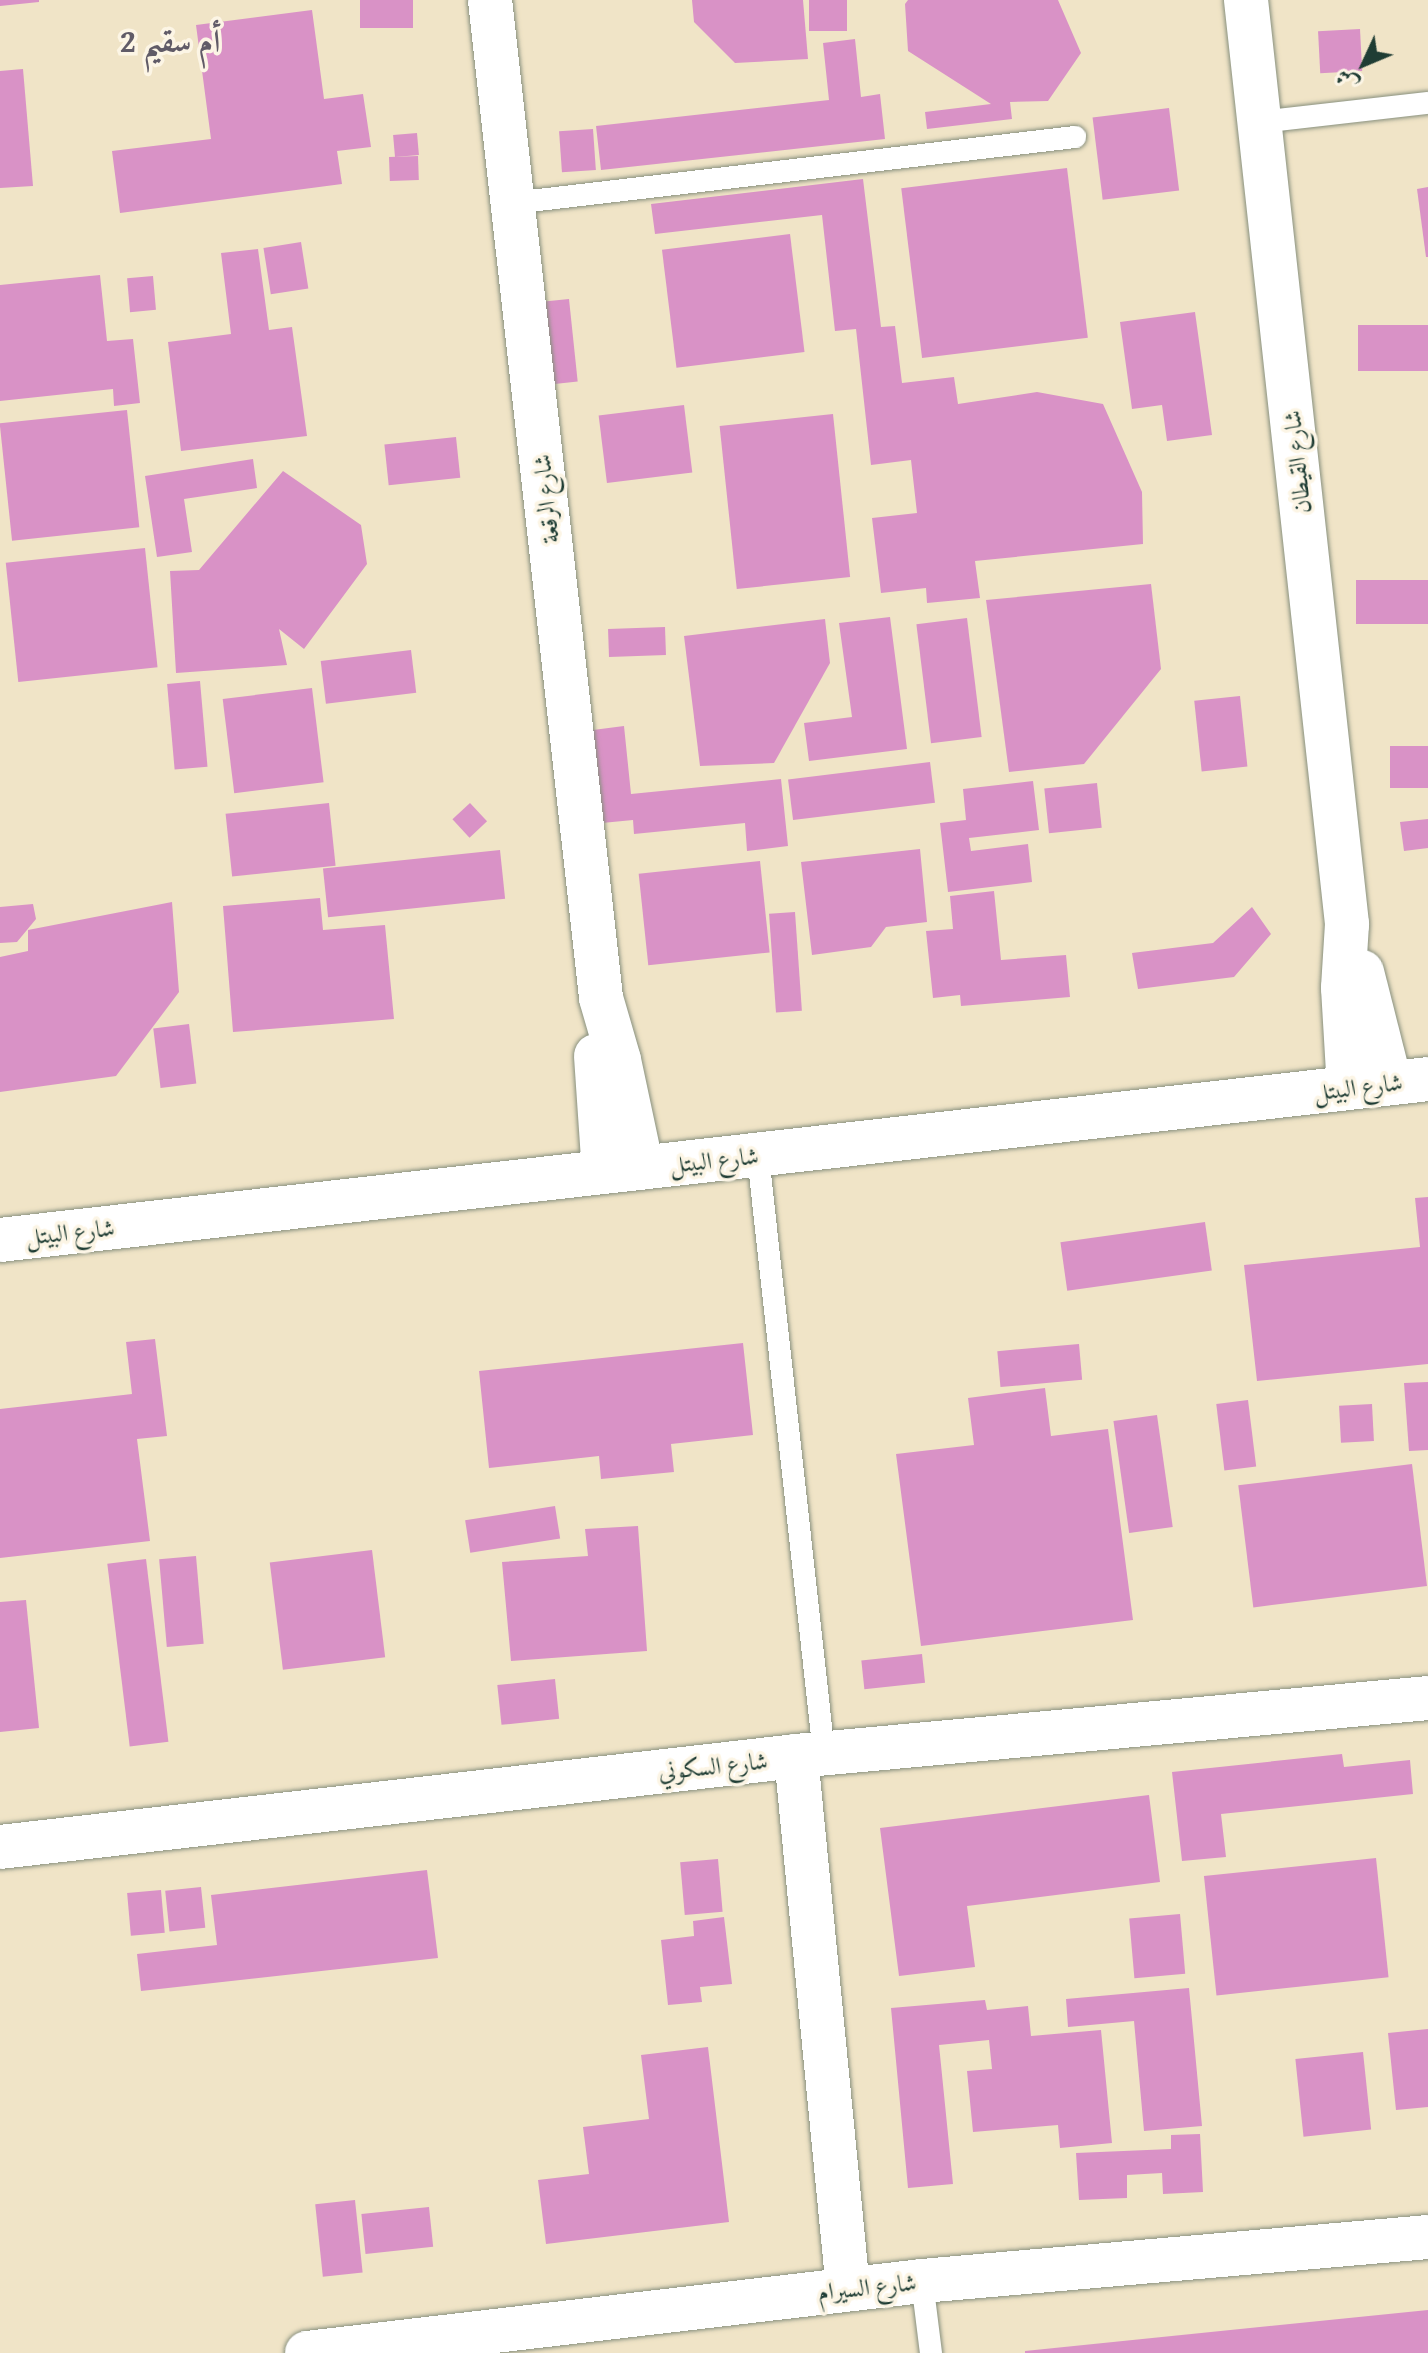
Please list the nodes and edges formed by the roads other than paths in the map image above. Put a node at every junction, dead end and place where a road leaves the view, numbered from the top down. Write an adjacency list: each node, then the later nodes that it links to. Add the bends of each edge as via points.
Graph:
1 (490, 0): 6 (street, شارع الرقعة)
2 (1246, 0): 4 (street, شارع القيطان)
3 (1428, 103): 4 (lane)
4 (1260, 122): 7 (street, شارع القيطان, via 1347,924 1343,988)
5 (1075, 137): 6 (lane)
6 (513, 203): 9 (street, شارع الرقعة, via 601,998 596,1062)
7 (1389, 1084): 8 (street, شارع البيتل)
8 (758, 1156): 9 (street, شارع البيتل); 12 (lane)
9 (623, 1170): 10 (street, شارع البيتل)
10 (0, 1240)
11 (1428, 1698): 12 (street, شارع السكوني)
12 (810, 1755): 13 (street, شارع السكوني); 16 (street)
13 (0, 1847)
14 (1428, 2237): 15 (street, شارع السيرام)
15 (922, 2281): 16 (street, شارع السيرام); 18 (lane)
16 (848, 2289): 17 (street, شارع السيرام)
17 (307, 2353)
18 (931, 2353)

